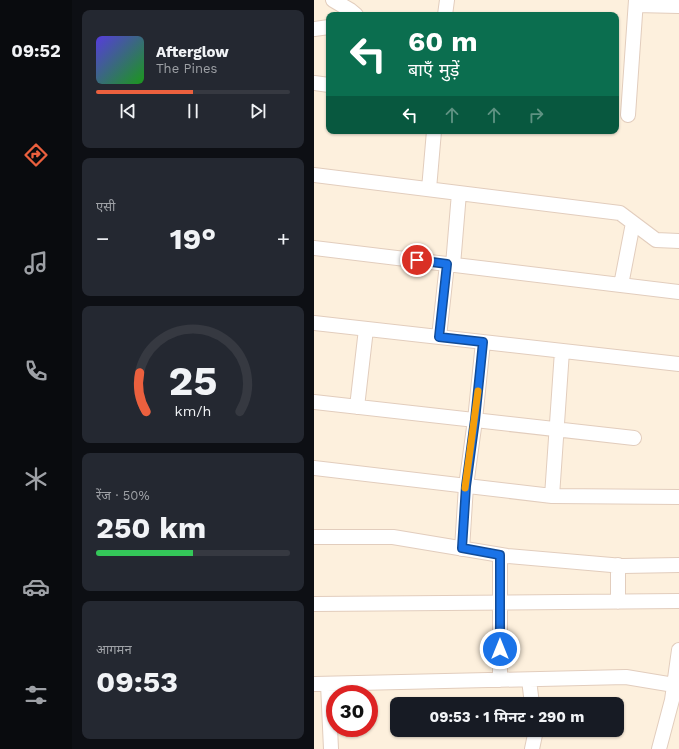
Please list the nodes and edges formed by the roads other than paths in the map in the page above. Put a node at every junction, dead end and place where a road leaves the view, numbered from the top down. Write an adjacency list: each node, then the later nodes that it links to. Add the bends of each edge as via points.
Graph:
1 (333, 0): 5 (street)
2 (446, 0): 6 (street)
3 (636, 3): 4 (street); 11 (street)
4 (679, 6)
5 (351, 12)
6 (445, 12)
7 (326, 27): 8 (street)
8 (314, 29)
9 (314, 83): 10 (street)
10 (326, 85)
11 (628, 115)
12 (434, 134): 14 (street)
13 (314, 175): 14 (street)
14 (428, 189): 15 (street)
15 (459, 193): 16 (street, via 620,213); 19 (street)
16 (632, 222): 17 (street, via 656,240); 20 (street)
17 (679, 241)
18 (314, 248): 19 (street)
19 (450, 264): 20 (street); 24 (street)
20 (621, 285): 21 (street)
21 (679, 292)
22 (314, 323): 23 (street)
23 (366, 329): 24 (street); 29 (street)
24 (439, 337): 25 (street)
25 (483, 342): 26 (street); 30 (street)
26 (562, 351): 27 (street); 31 (street)
27 (679, 364)
28 (314, 402): 29 (street)
29 (357, 407): 30 (street)
30 (475, 420): 31 (street); 34 (street)
31 (557, 429): 32 (street); 35 (street)
32 (634, 438)
33 (314, 468): 34 (street)
34 (466, 486): 35 (street); 38 (street)
35 (552, 496): 36 (street)
36 (679, 497)
37 (314, 537): 38 (street, via 393,537)
38 (462, 548): 39 (street)
39 (500, 555): 41 (street); 44 (street)
40 (679, 565): 41 (street)
41 (618, 566): 43 (street)
42 (679, 601): 43 (street)
43 (618, 602): 44 (street)
44 (499, 603): 45 (street); 48 (street)
45 (314, 604)
46 (679, 650): 47 (street)
47 (678, 668): 52 (street)
48 (500, 680): 49 (street); 51 (street)
49 (529, 680): 52 (street, via 626,677); 53 (street)
50 (314, 684): 51 (street)
51 (328, 684): 55 (street)
52 (674, 685): 57 (street)
53 (531, 697)
54 (535, 737): 56 (street)
55 (331, 749)
56 (532, 749)
57 (659, 749)

